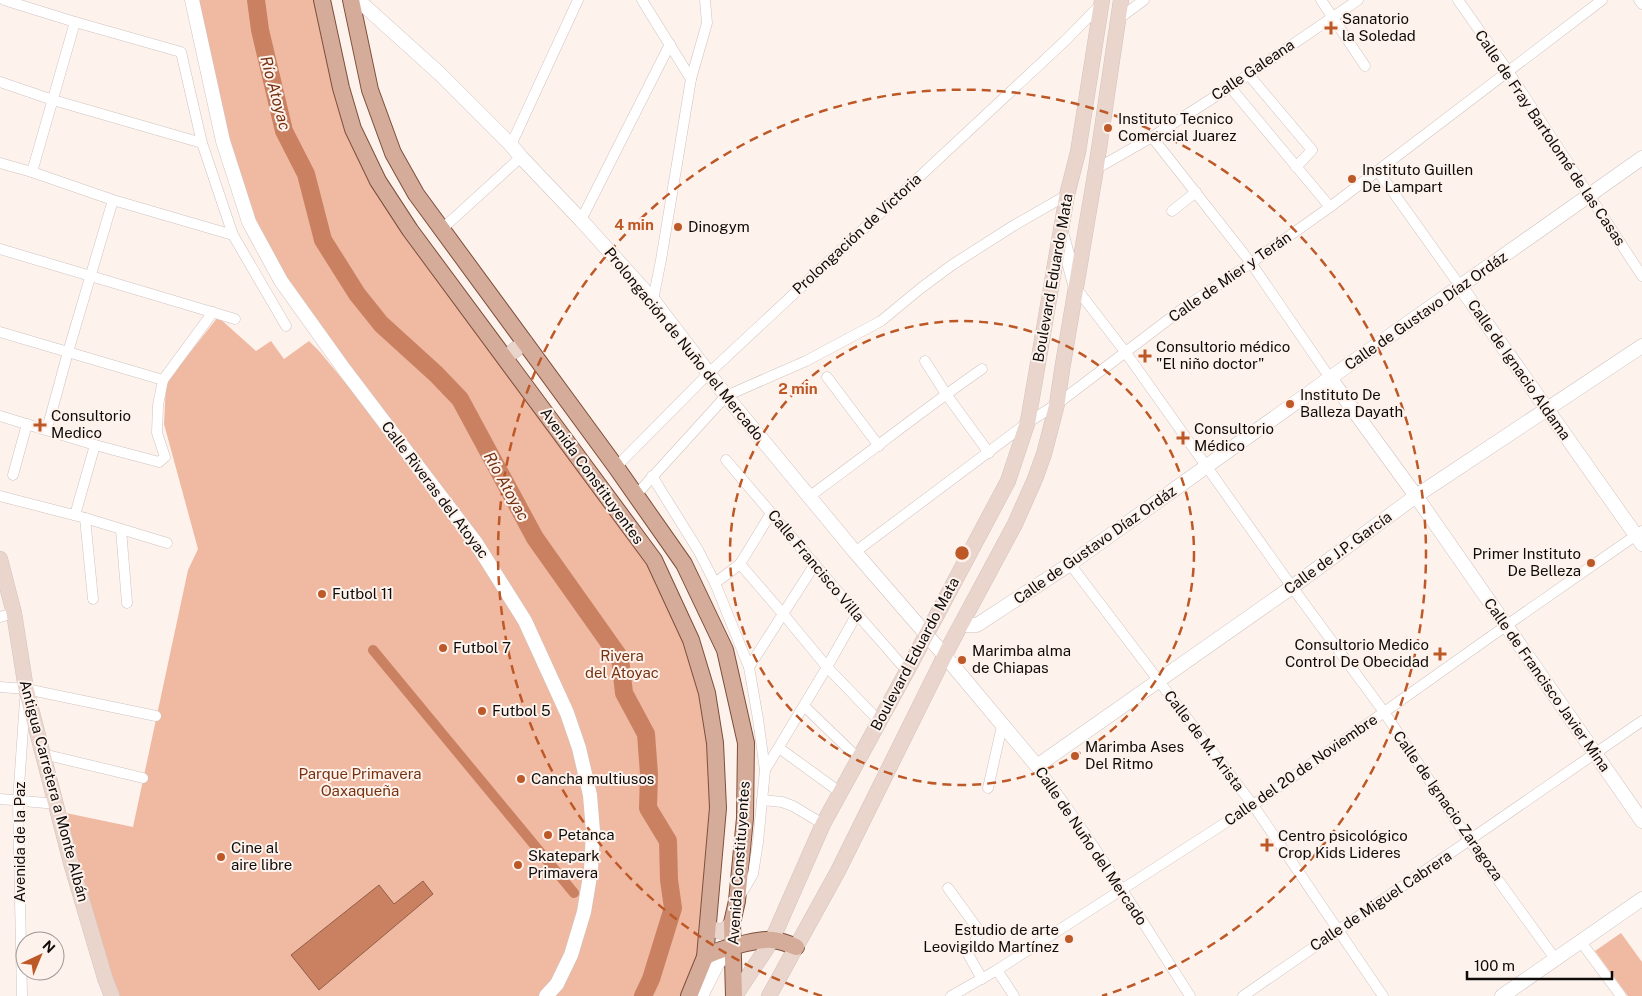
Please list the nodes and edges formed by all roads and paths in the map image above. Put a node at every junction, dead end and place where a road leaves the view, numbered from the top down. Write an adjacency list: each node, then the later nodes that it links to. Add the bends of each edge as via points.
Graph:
1 (4, 0): 19 (street)
2 (192, 0): 158 (street, Calle Riveras del Atoyac, via 223,141 250,222 281,281 486,558 525,621 564,706 579,748 590,795 593,831 591,870 574,947 558,984)
3 (322, 0): 63 (main road, Avenida Constituyentes, via 340,88 353,129 378,181 410,230)
4 (578, 0): 30 (street)
5 (642, 0): 20 (street)
6 (705, 0): 24 (street, via 706,23)
7 (1121, 0): 18 (main road, Boulevard Eduardo Mata)
8 (1144, 0): 18 (street)
9 (1321, 0): 17 (street)
10 (1358, 0): 17 (street, Calle Galeana)
11 (1458, 0): 22 (street, Calle de Fray Bartolomé de las Casas)
12 (1602, 0): 22 (street, Calle de Mier y Terán)
13 (1639, 0): 16 (street)
14 (354, 1): 30 (street, Prolongación de Nuño del Mercado, via 440,74); 45 (main road, Avenida Constituyentes, via 370,90 393,153 416,194)
15 (1102, 2): 39 (main road, Boulevard Eduardo Mata, via 1078,152); 66 (street, Prolongación de Victoria)
16 (1642, 4)
17 (1332, 16): 21 (street); 23 (street, Calle Galeana)
18 (1117, 20): 35 (main road, Boulevard Eduardo Mata)
19 (74, 22): 27 (street); 29 (street, via 181,52)
20 (670, 44): 24 (street); 44 (street)
21 (1365, 66)
22 (1508, 71): 36 (street, Calle de Mier y Terán); 40 (street, Calle de Fray Bartolomé de las Casas)
23 (1248, 74): 26 (street, Calle Galeana); 34 (street, via 1312,150)
24 (691, 79): 54 (street)
25 (0, 82): 27 (street)
26 (1230, 87): 28 (street, Calle Galeana); 34 (street)
27 (53, 100): 29 (street); 37 (street)
28 (1152, 136): 35 (street, Calle Galeana); 38 (street, Calle de Francisco Javier Mina)
29 (202, 143): 47 (street)
30 (512, 146): 31 (street, Prolongación de Nuño del Mercado)
31 (521, 157): 44 (street, Prolongación de Nuño del Mercado); 45 (street)
32 (1642, 158): 40 (street, Calle de Gustavo Díaz Ordáz)
33 (0, 163): 37 (street)
34 (1296, 166): 42 (street)
35 (1096, 169): 53 (main road, Boulevard Eduardo Mata)
36 (1378, 171): 42 (street, Calle de Mier y Terán); 52 (street, Calle de Ignacio Aldama)
37 (32, 172): 41 (street)
38 (1196, 192): 43 (street); 49 (street, Calle de Francisco Javier Mina)
39 (1067, 195): 46 (main road, Boulevard Eduardo Mata); 71 (street, via 952,265 881,321 806,361)
40 (1589, 195): 50 (street, Calle de Fray Bartolomé de las Casas); 52 (street, Calle de Gustavo Díaz Ordáz)
41 (113, 200): 47 (street); 51 (street)
42 (1330, 207): 49 (street, Calle de Mier y Terán)
43 (1172, 211)
44 (581, 220): 54 (street, Prolongación de Nuño del Mercado)
45 (442, 229): 59 (main road, Avenida Constituyentes)
46 (1061, 231): 53 (street); 75 (main road, Boulevard Eduardo Mata)
47 (232, 235): 57 (street)
48 (0, 249): 51 (street)
49 (1251, 263): 62 (street, Calle de Mier y Terán); 68 (street, Calle de Francisco Javier Mina)
50 (1642, 276)
51 (90, 277): 55 (street); 61 (street)
52 (1460, 286): 68 (street, Calle de Gustavo Díaz Ordáz); 73 (street, Calle de Ignacio Aldama)
53 (1076, 288): 62 (street, Calle de Ignacio Zaragoza); 72 (main road, Boulevard Eduardo Mata)
54 (652, 300): 66 (street, Prolongación de Nuño del Mercado)
55 (213, 312): 56 (street); 69 (street)
56 (235, 319)
57 (286, 326)
58 (0, 332): 61 (street)
59 (525, 342): 63 (main road); 82 (main road, Avenida Constituyentes)
60 (1642, 346): 73 (street, Calle de J.P. García)
61 (68, 352): 69 (street); 77 (street)
62 (1126, 352): 72 (street, Calle de Mier y Terán); 83 (street, Calle de Ignacio Zaragoza)
63 (505, 358): 146 (main road, Avenida Constituyentes, via 654,560 691,640 707,693 715,743 718,808)
64 (925, 361): 70 (street)
65 (982, 369): 70 (street)
66 (709, 373): 71 (street, Prolongación de Nuño del Mercado); 82 (street, Prolongación de Victoria)
67 (827, 377): 79 (street)
68 (1330, 378): 83 (street, Calle de Gustavo Díaz Ordáz); 89 (street, Calle de Francisco Javier Mina)
69 (163, 380): 78 (street, via 157,433 166,456 159,462)
70 (946, 394): 79 (street); 80 (street)
71 (726, 396): 85 (street); 88 (street, Prolongación de Nuño del Mercado)
72 (1057, 404): 75 (street, Calle de Mier y Terán); 108 (main road, Boulevard Eduardo Mata, via 1035,479 1015,524)
73 (1547, 410): 89 (street, Calle de J.P. García); 93 (street, Calle de Ignacio Aldama)
74 (0, 416): 76 (street)
75 (1028, 423): 80 (street, Calle de Mier y Terán); 110 (main road, Boulevard Eduardo Mata, via 1008,481)
76 (26, 424): 77 (street); 84 (street)
77 (47, 429): 78 (street)
78 (95, 445): 91 (street)
79 (879, 446): 88 (street)
80 (989, 453): 95 (street, Calle de Mier y Terán)
81 (726, 460): 90 (street, Calle Francisco Villa)
82 (616, 467): 86 (main road, Avenida Constituyentes)
83 (1208, 467): 99 (street, Calle de Gustavo Díaz Ordáz); 102 (street, Calle de Ignacio Zaragoza)
84 (13, 475)
85 (652, 476): 86 (street); 100 (street)
86 (636, 495): 144 (main road, Avenida Constituyentes, via 684,564 725,650 746,742 745,818)
87 (0, 496): 91 (street)
88 (810, 496): 95 (street, Prolongación de Nuño del Mercado)
89 (1416, 496): 102 (street, Calle de J.P. García); 109 (street, Calle de Francisco Javier Mina)
90 (771, 513): 97 (street); 98 (street, Calle Francisco Villa)
91 (80, 516): 92 (street); 103 (street)
92 (121, 529): 94 (street); 104 (street)
93 (1640, 537): 109 (street, Calle del 20 de Noviembre)
94 (167, 543)
95 (855, 552): 110 (street, Prolongación de Nuño del Mercado)
96 (0, 559): 105 (main road)
97 (740, 564): 100 (street); 107 (street)
98 (815, 564): 106 (street, Calle Francisco Villa); 107 (street)
99 (1070, 564): 108 (street, Calle de Gustavo Díaz Ordáz, via 977,625); 115 (street, Calle de M. Arista)
100 (715, 583): 113 (street)
101 (0, 586): 105 (street, Antigua Carretera a Monte Albán)
102 (1292, 586): 115 (street, Calle de J.P. García); 119 (street, Calle de Ignacio Zaragoza)
103 (93, 599)
104 (127, 603)
105 (8, 611): 117 (main road, Antigua Carretera a Monte Albán)
106 (856, 614): 112 (street); 114 (street, Calle Francisco Villa)
107 (784, 615): 112 (street); 113 (street)
108 (960, 625): 111 (main road, Boulevard Eduardo Mata)
109 (1507, 625): 119 (street, Calle del 20 de Noviembre); 126 (street, Calle de Francisco Javier Mina)
110 (926, 634): 111 (street, Calle de Nuño del Mercado); 114 (main road, Boulevard Eduardo Mata)
111 (945, 656): 123 (street, Calle de Nuño del Mercado); 151 (main road, Boulevard Eduardo Mata, via 838,871)
112 (827, 666): 118 (street); 122 (street)
113 (749, 667): 129 (street)
114 (907, 671): 122 (main road, Boulevard Eduardo Mata)
115 (1159, 680): 128 (street, Calle de J.P. García); 137 (street, Calle de M. Arista)
116 (0, 687): 117 (street)
117 (26, 689): 120 (street); 125 (main road, Antigua Carretera a Monte Albán); 135 (street, Avenida de la Paz)
118 (804, 706): 124 (street); 127 (street)
119 (1384, 712): 137 (street, Calle del 20 de Noviembre); 140 (street, Calle de Ignacio Zaragoza)
120 (156, 716)
121 (1642, 720): 126 (street, Calle de Miguel Cabrera)
122 (880, 722): 127 (main road, Boulevard Eduardo Mata)
123 (1002, 726): 128 (street, Calle de Nuño del Mercado); 131 (street)
124 (779, 748): 129 (street); 132 (street)
125 (43, 754): 130 (street); 136 (main road, Antigua Carretera a Monte Albán)
126 (1594, 754): 138 (street, Calle de Francisco Javier Mina); 140 (street, Calle de Miguel Cabrera)
127 (859, 759): 132 (main road, Boulevard Eduardo Mata)
128 (1037, 766): 142 (street, Calle de Nuño del Mercado)
129 (765, 770): 134 (street)
130 (143, 778)
131 (988, 788)
132 (841, 793): 139 (main road, Boulevard Eduardo Mata)
133 (0, 798): 135 (street)
134 (762, 800): 139 (street, via 793,806); 144 (street, via 753,874)
135 (18, 801): 136 (street); 156 (street, Avenida de la Paz)
136 (57, 804): 157 (main road, Antigua Carretera a Monte Albán, via 71,863)
137 (1253, 805): 142 (street, Calle del 20 de Noviembre); 147 (street, Calle de M. Arista)
138 (1642, 821)
139 (823, 824): 148 (main road, Boulevard Eduardo Mata)
140 (1469, 840): 147 (street, Calle de Miguel Cabrera); 153 (street, Calle de Ignacio Zaragoza)
141 (948, 888): 155 (street, via 980,932 968,954)
142 (1122, 889): 154 (street, Calle del 20 de Noviembre); 165 (street, Calle de Nuño del Mercado)
143 (1642, 899): 149 (street)
144 (736, 901): 145 (main road, Avenida Constituyentes)
145 (732, 923): 146 (main road, via 723,932); 150 (main road, Avenida Constituyentes)
146 (708, 925): 152 (main road, Avenida Constituyentes)
147 (1337, 930): 166 (street, Calle de Miguel Cabrera); 167 (street, Calle de M. Arista)
148 (772, 940): 150 (main road); 151 (main road); 161 (main road, Boulevard Eduardo Mata)
149 (1581, 942): 153 (street); 169 (street)
150 (732, 946): 152 (main road); 160 (street, via 717,964); 161 (main road, Avenida Constituyentes)
151 (796, 946): 162 (main road, Boulevard Eduardo Mata)
152 (705, 957): 159 (main road, Avenida Constituyentes)
153 (1556, 960): 168 (street)
154 (996, 970): 155 (street, Calle del 20 de Noviembre); 164 (street)
155 (982, 979): 163 (street, Calle del 20 de Noviembre)
156 (22, 996)
157 (112, 996)
158 (546, 996)
159 (689, 996)
160 (701, 996)
161 (735, 996)
162 (769, 996)
163 (952, 996)
164 (1014, 996)
165 (1190, 996)
166 (1243, 996)
167 (1383, 996)
168 (1502, 996)
169 (1621, 996)

